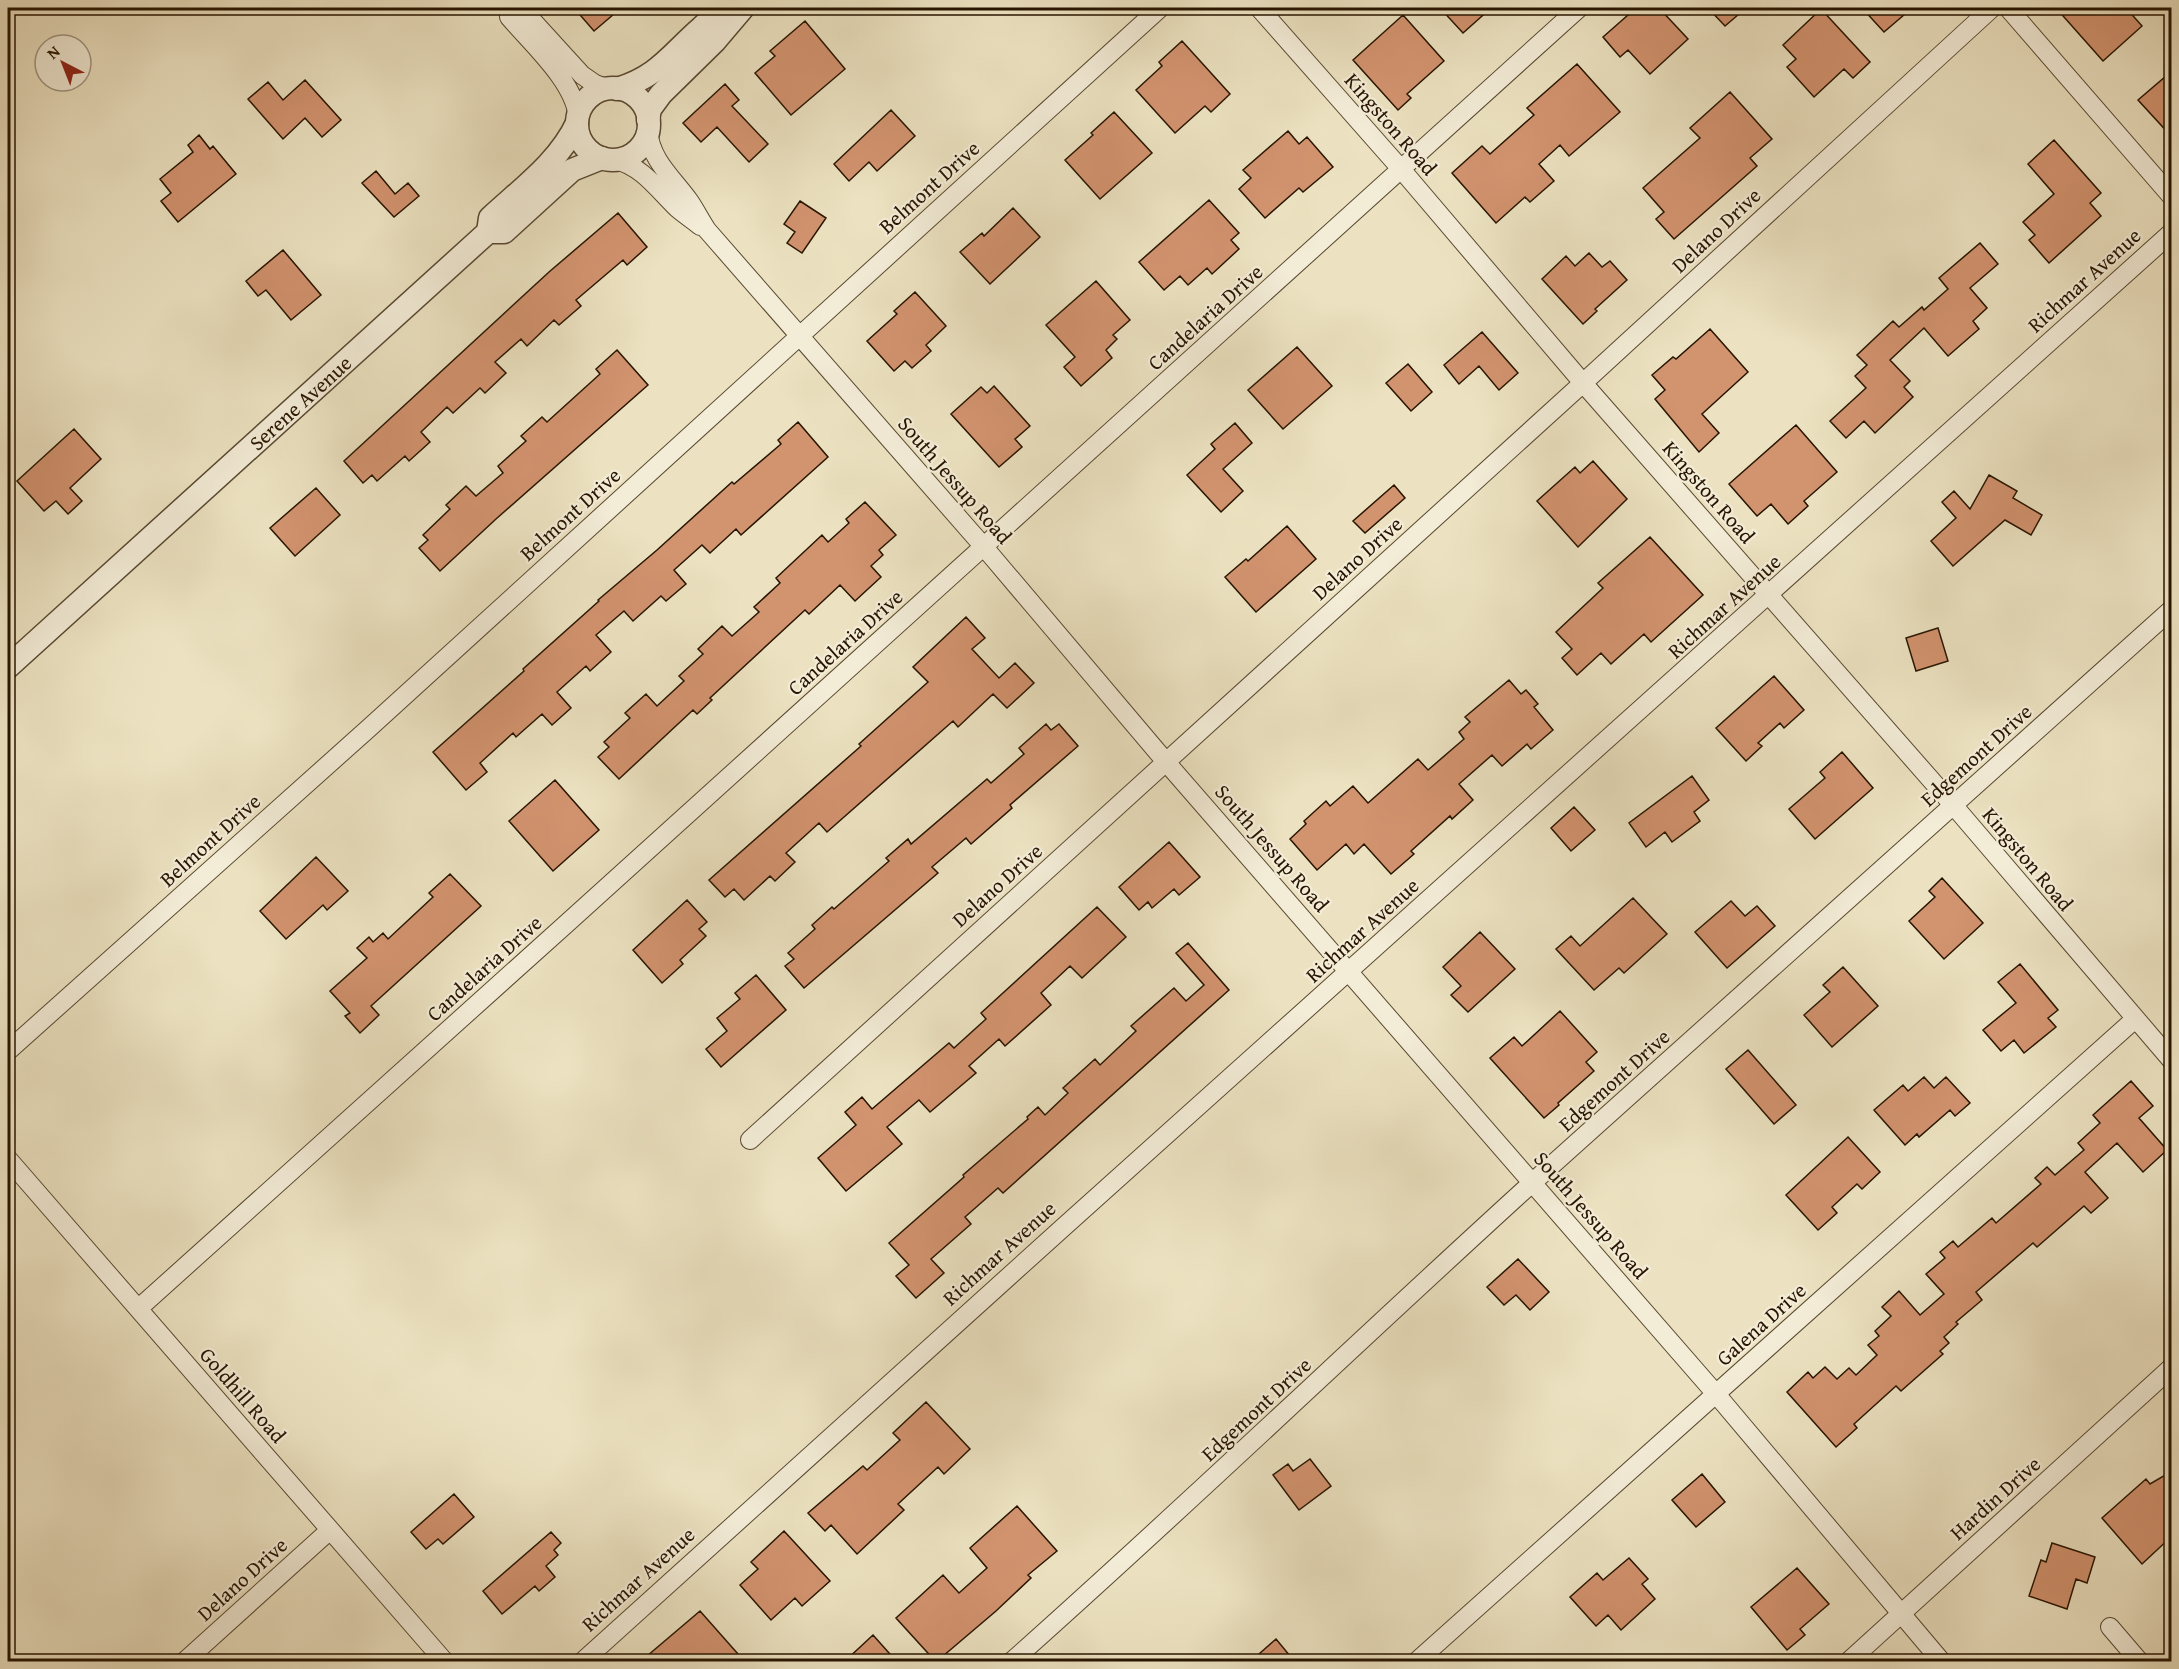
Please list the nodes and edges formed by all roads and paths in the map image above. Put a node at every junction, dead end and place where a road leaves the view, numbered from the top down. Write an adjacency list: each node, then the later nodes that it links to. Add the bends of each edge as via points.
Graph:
1 (509, 8): 11 (street, via 509,17 567,87 574,100)
2 (521, 8): 10 (street, via 582,75)
3 (728, 8): 10 (street, via 701,27 668,61 643,78)
4 (743, 8): 12 (street, via 661,94 650,109)
5 (1160, 8): 19 (street, Belmont Drive)
6 (1259, 8): 14 (street, Kingston Road)
7 (1579, 8): 14 (street, Candelaria Drive)
8 (1992, 8): 20 (street, Delano Drive)
9 (2008, 8): 15 (street)
10 (613, 89): 11 (street, via 591,96); 12 (street, via 625,90 639,99)
11 (577, 121): 13 (street, via 585,147); 18 (street, via 559,153 490,218)
12 (648, 125): 13 (street, via 639,148 632,154); 16 (street, South Jessup Road, via 650,146 656,158)
13 (609, 159): 16 (street, South Jessup Road, via 632,165 680,211); 18 (street, Serene Avenue, via 590,162 563,176 504,232)
14 (1401, 169): 20 (street, Kingston Road); 21 (street, Candelaria Drive)
15 (2172, 197)
16 (707, 230): 19 (street, South Jessup Road)
17 (2172, 231): 22 (street, Richmar Avenue)
18 (488, 232): 24 (street, Serene Avenue)
19 (800, 335): 21 (street, South Jessup Road); 29 (street, Belmont Drive)
20 (1583, 383): 22 (street, Kingston Road); 25 (street, Delano Drive)
21 (984, 547): 25 (street, South Jessup Road); 34 (street, Candelaria Drive)
22 (1770, 595): 26 (street, Kingston Road); 27 (street, Richmar Avenue)
23 (2172, 609): 26 (street, Edgemont Drive)
24 (8, 667)
25 (1166, 762): 27 (street, South Jessup Road); 31 (street, Delano Drive)
26 (1954, 806): 28 (street, Kingston Road); 33 (street, Edgemont Drive)
27 (1350, 971): 33 (street, South Jessup Road); 42 (street, Richmar Avenue)
28 (2135, 1019): 30 (street, Kingston Road); 36 (street, Galena Drive)
29 (8, 1051)
30 (2172, 1061)
31 (750, 1140)
32 (8, 1159): 34 (street, Goldhill Road)
33 (1533, 1182): 36 (street, South Jessup Road); 43 (street, Edgemont Drive)
34 (138, 1308): 37 (street, Goldhill Road)
35 (2172, 1367): 38 (street, Hardin Drive)
36 (1716, 1394): 38 (street, South Jessup Road); 44 (street, Galena Drive)
37 (330, 1530): 40 (street, Delano Drive); 41 (street, Goldhill Road)
38 (1902, 1613): 45 (street, Hardin Drive); 46 (street, South Jessup Road)
39 (2110, 1627): 47 (street)
40 (184, 1662)
41 (445, 1662)
42 (582, 1662)
43 (1011, 1662)
44 (1416, 1662)
45 (1848, 1662)
46 (1942, 1662)
47 (2140, 1662)

